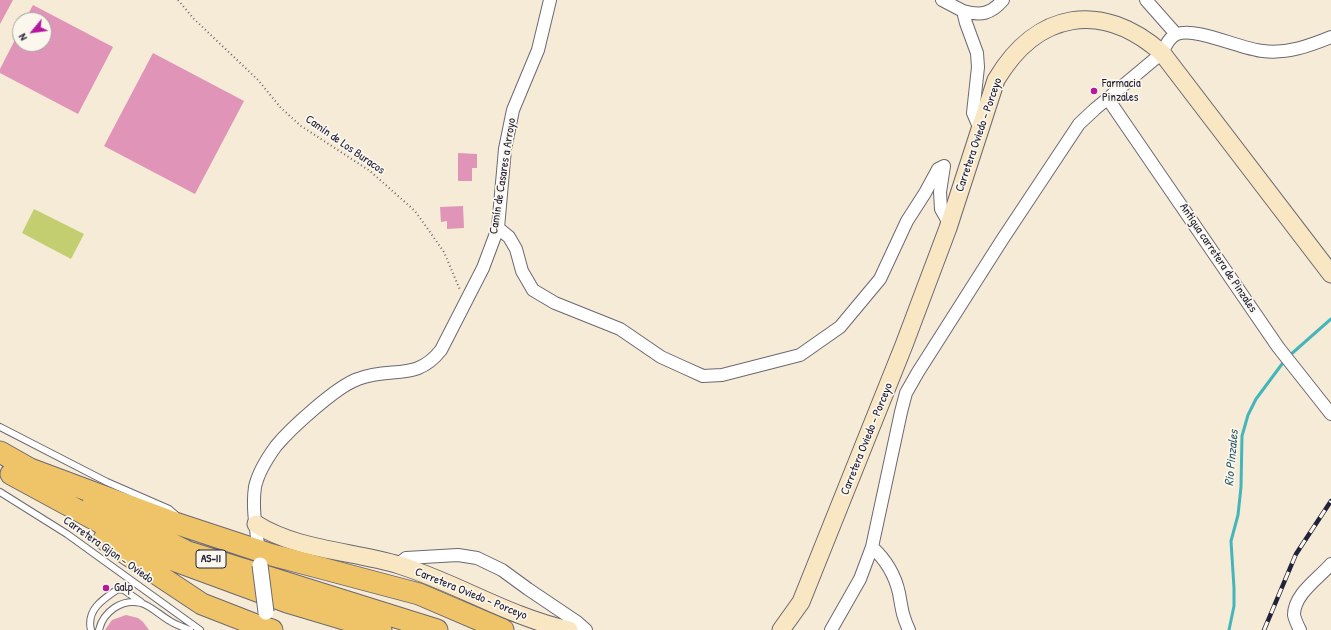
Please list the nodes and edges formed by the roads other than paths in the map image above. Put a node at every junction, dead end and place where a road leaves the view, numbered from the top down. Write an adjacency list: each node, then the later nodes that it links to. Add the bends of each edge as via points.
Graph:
1 (550, 0): 12 (street, Camín de Casares a Arroyo, via 538,50 513,110 505,149)
2 (942, 0): 5 (street)
3 (1003, 0): 5 (street, via 995,10 977,15)
4 (1146, 0): 6 (street)
5 (963, 11): 10 (street, via 977,53 978,67 972,112)
6 (1176, 34): 7 (street, via 1201,34 1263,51 1286,52); 8 (street, via 1167,42)
7 (1331, 37)
8 (1162, 54): 9 (street); 10 (main road, Carretera Oviedo - Porceyo, via 1146,38 1123,26 1106,21 1070,21 1052,26 1033,36 1007,61 996,80); 13 (main road, Carretera Oviedo - Porceyo)
9 (1108, 99): 14 (street, Antigua carretera de Pinzales, via 1278,347); 23 (street, via 1079,124 912,382 901,412)
10 (979, 127): 11 (main road, Carretera Oviedo - Porceyo)
11 (950, 223): 12 (street, via 941,209 940,192 944,166 938,169 907,221 880,278 840,327 800,355 722,374 703,376 661,357 620,329 554,303 533,290 522,271 516,249 509,237); 38 (main road, Carretera Oviedo - Porceyo, via 802,602)
12 (498, 228): 20 (street, Camín de Casares a Arroyo, via 483,268 441,350 433,360 420,369 380,372 357,379 330,396 277,446 261,471 254,501)
13 (1331, 274)
14 (1331, 414)
15 (0, 427): 21 (lane, via 107,482 169,509)
16 (0, 452): 17 (highway, AS-II)
17 (25, 467): 21 (highway); 34 (highway, AS-II, via 114,516 188,552)
18 (0, 469): 28 (highway, via 202,604); 33 (highway, AS-II, via 162,556 287,602)
19 (0, 492): 32 (lane, Carretera Gijon - Oviedo, via 67,534)
20 (256, 524): 22 (main road, Carretera Oviedo - Porceyo); 24 (street, Camín de Casares a Arroyo)
21 (190, 528): 24 (highway)
22 (289, 539): 24 (main road, Carretera Oviedo - Porceyo, via 276,541); 26 (main road, Carretera Oviedo - Porceyo)
23 (872, 547): 39 (street, via 860,579); 40 (street, via 894,576 902,615)
24 (259, 558): 28 (street, bridge); 35 (highway, via 419,594)
25 (1331, 564): 41 (street, via 1296,603 1294,617)
26 (397, 565): 36 (main road, Carretera Oviedo - Porceyo, via 439,579 526,617); 37 (street, Carretera Oviedo - Porceyo, via 406,558 458,555 477,558 502,570)
27 (142, 603): 29 (lane, via 124,590 118,589 95,607 91,615); 30 (lane, via 125,603 114,607 106,614); 31 (lane)
28 (268, 625)
29 (91, 630)
30 (99, 630)
31 (190, 630)
32 (200, 630)
33 (381, 630)
34 (437, 630)
35 (503, 630)
36 (569, 630)
37 (586, 630)
38 (781, 630)
39 (831, 630)
40 (909, 630)
41 (1300, 630)

